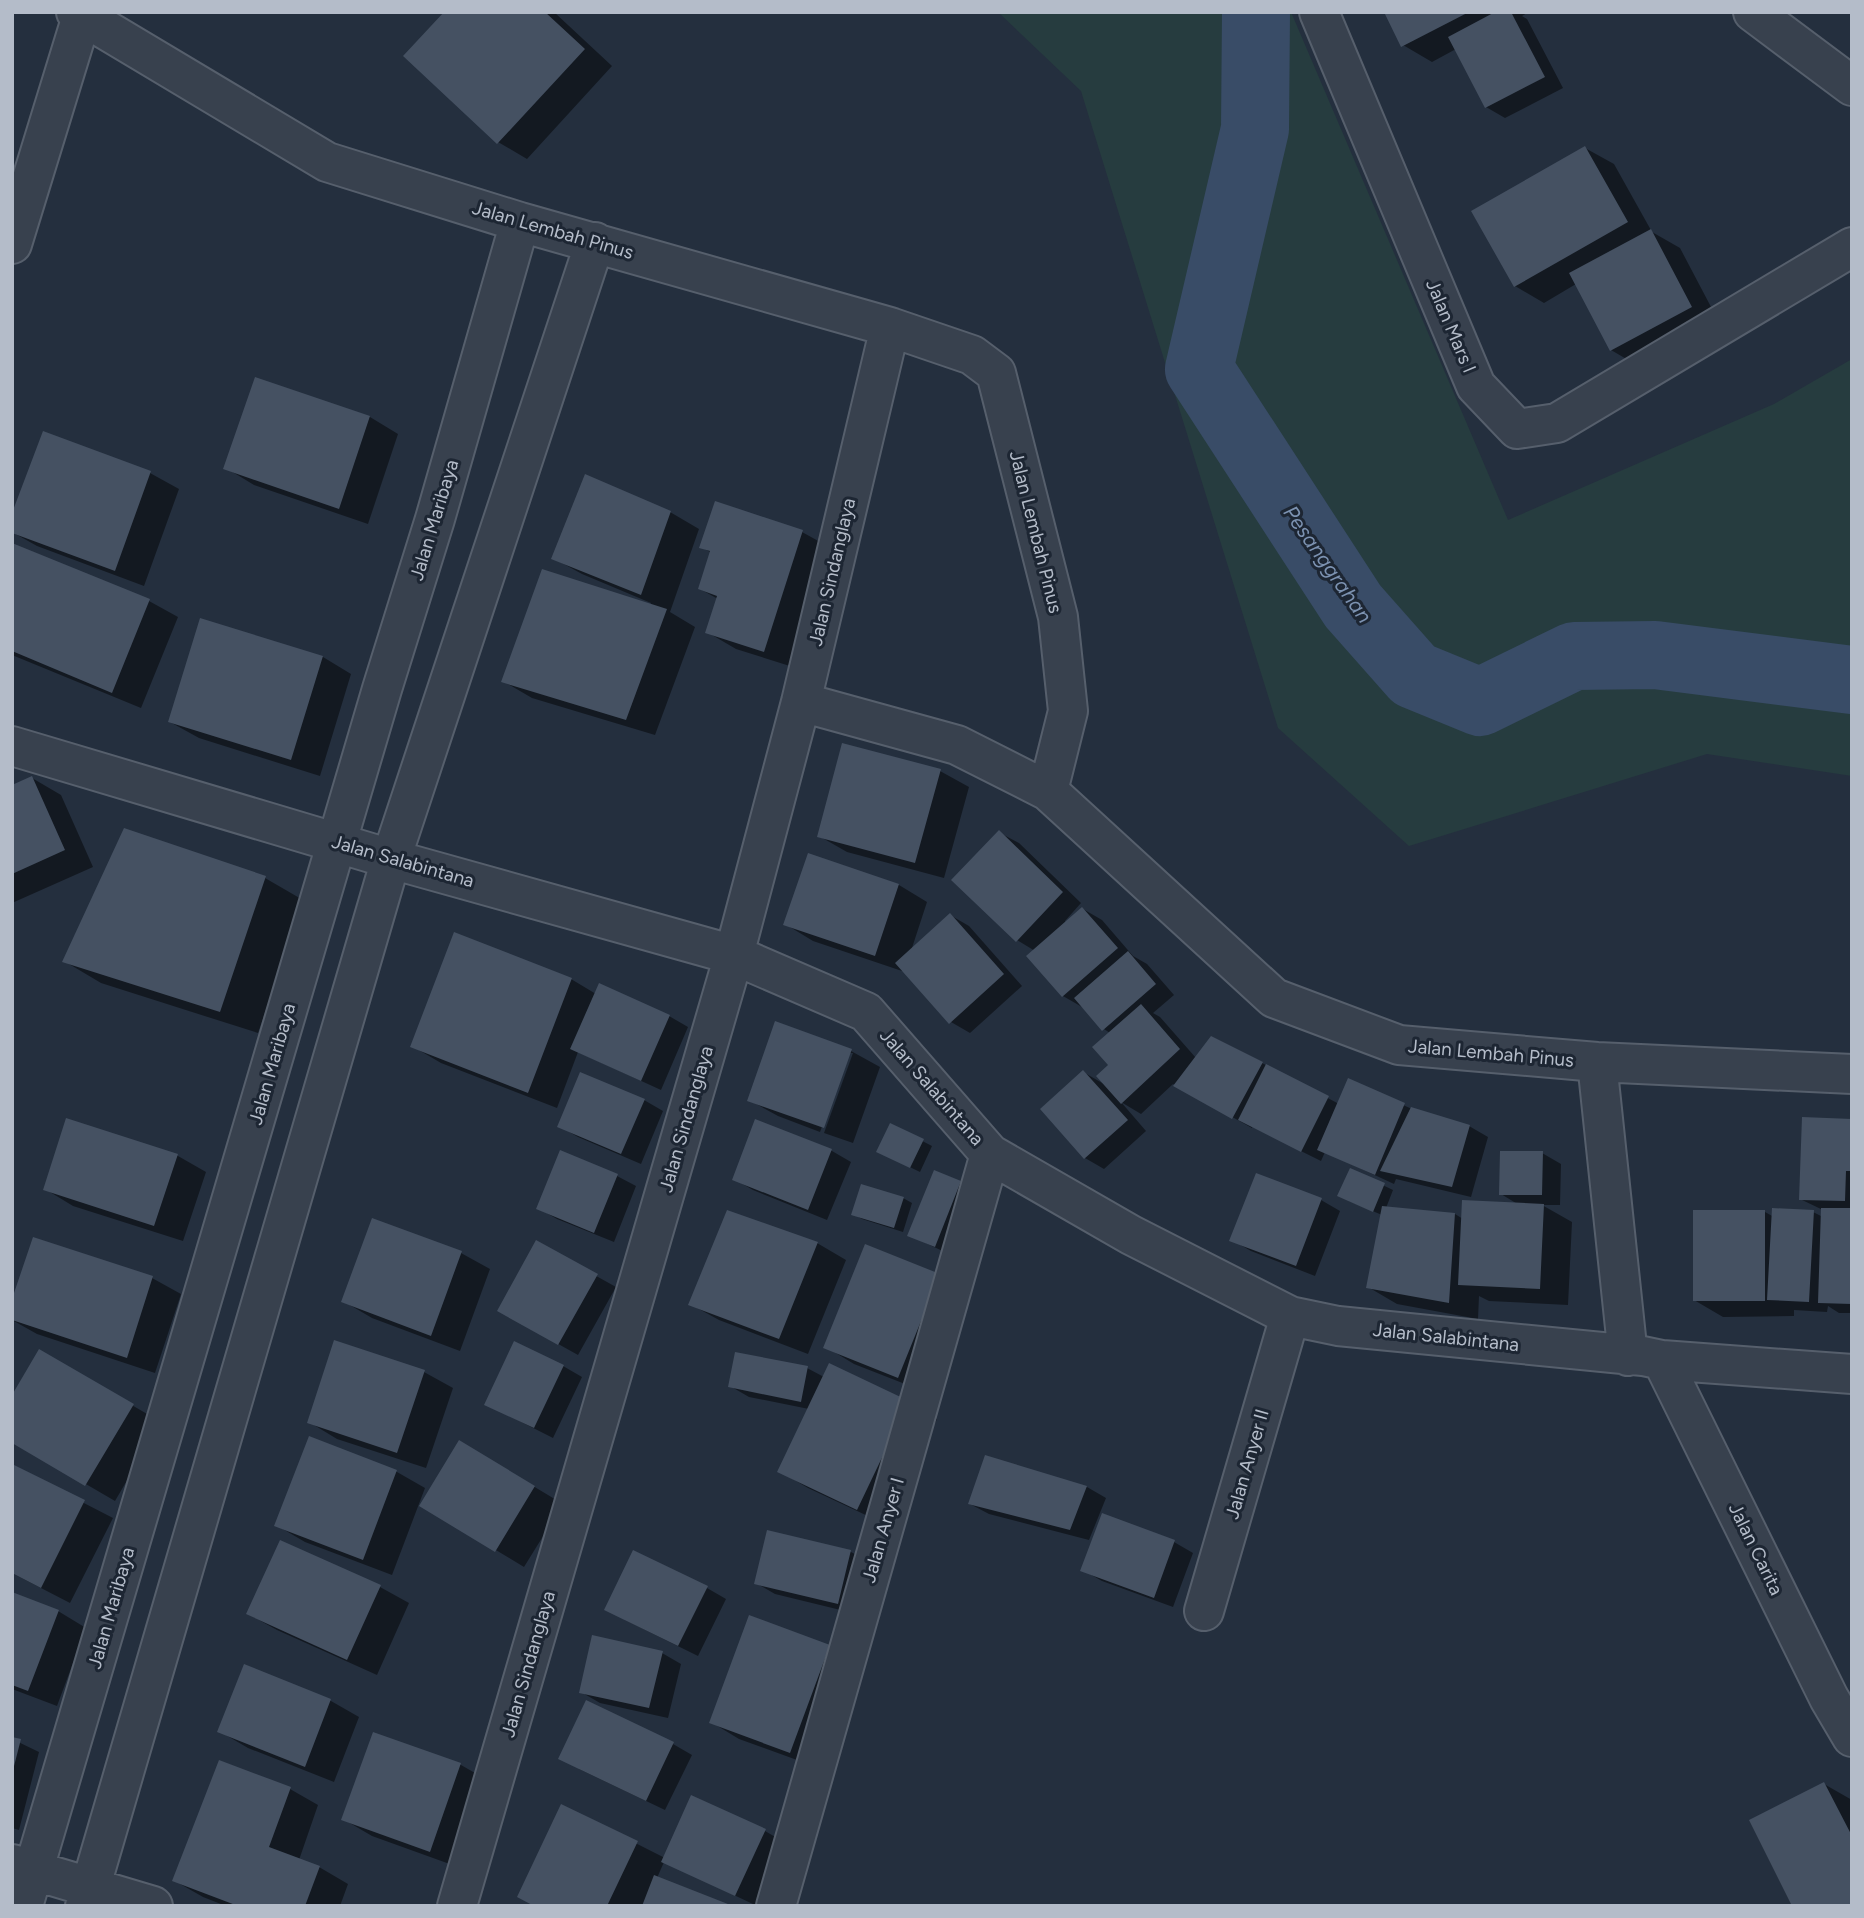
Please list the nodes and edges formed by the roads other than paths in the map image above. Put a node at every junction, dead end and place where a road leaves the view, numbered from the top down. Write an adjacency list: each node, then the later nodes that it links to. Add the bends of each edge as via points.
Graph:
1 (1318, 12): 8 (street, Jalan Mars I, via 1476,386 1517,429 1557,423)
2 (1753, 12): 4 (street)
3 (79, 14): 5 (street, Jalan Lembah Pinus, via 327,162); 7 (street)
4 (1850, 81)
5 (520, 222): 6 (street, Jalan Lembah Pinus); 13 (street, Jalan Maribaya)
6 (595, 242): 9 (street, Jalan Lembah Pinus); 14 (street)
7 (12, 244)
8 (1852, 247)
9 (890, 327): 10 (street, Jalan Sindanglaya); 12 (street, Jalan Lembah Pinus, via 972,355 996,373 1058,617 1068,711)
10 (801, 702): 12 (street, via 957,745); 15 (street, Jalan Sindanglaya)
11 (12, 746): 13 (street, Jalan Salabintana)
12 (1048, 791): 16 (street, Jalan Lembah Pinus, via 1274,998 1399,1045)
13 (338, 842): 14 (street, Jalan Salabintana); 25 (street, Jalan Maribaya)
14 (391, 859): 15 (street, Jalan Salabintana); 26 (street)
15 (734, 955): 18 (street, Jalan Salabintana, via 866,1012); 28 (street, Jalan Sindanglaya)
16 (1597, 1062): 17 (street, Jalan Lembah Pinus); 20 (street, Jalan Carita)
17 (1852, 1074)
18 (990, 1154): 19 (street, Jalan Salabintana, via 1131,1235); 29 (street, Jalan Anyer I)
19 (1290, 1316): 20 (street, Jalan Salabintana, via 1338,1326); 22 (street, Jalan Anyer II)
20 (1645, 1358): 21 (street, Jalan Salabintana); 23 (street, Jalan Carita)
21 (1852, 1374)
22 (1204, 1611)
23 (1840, 1692): 24 (street, Jalan Carita)
24 (1852, 1737)
25 (23, 1880): 26 (street)
26 (88, 1896): 27 (street)
27 (153, 1906)
28 (457, 1906)
29 (776, 1906)

